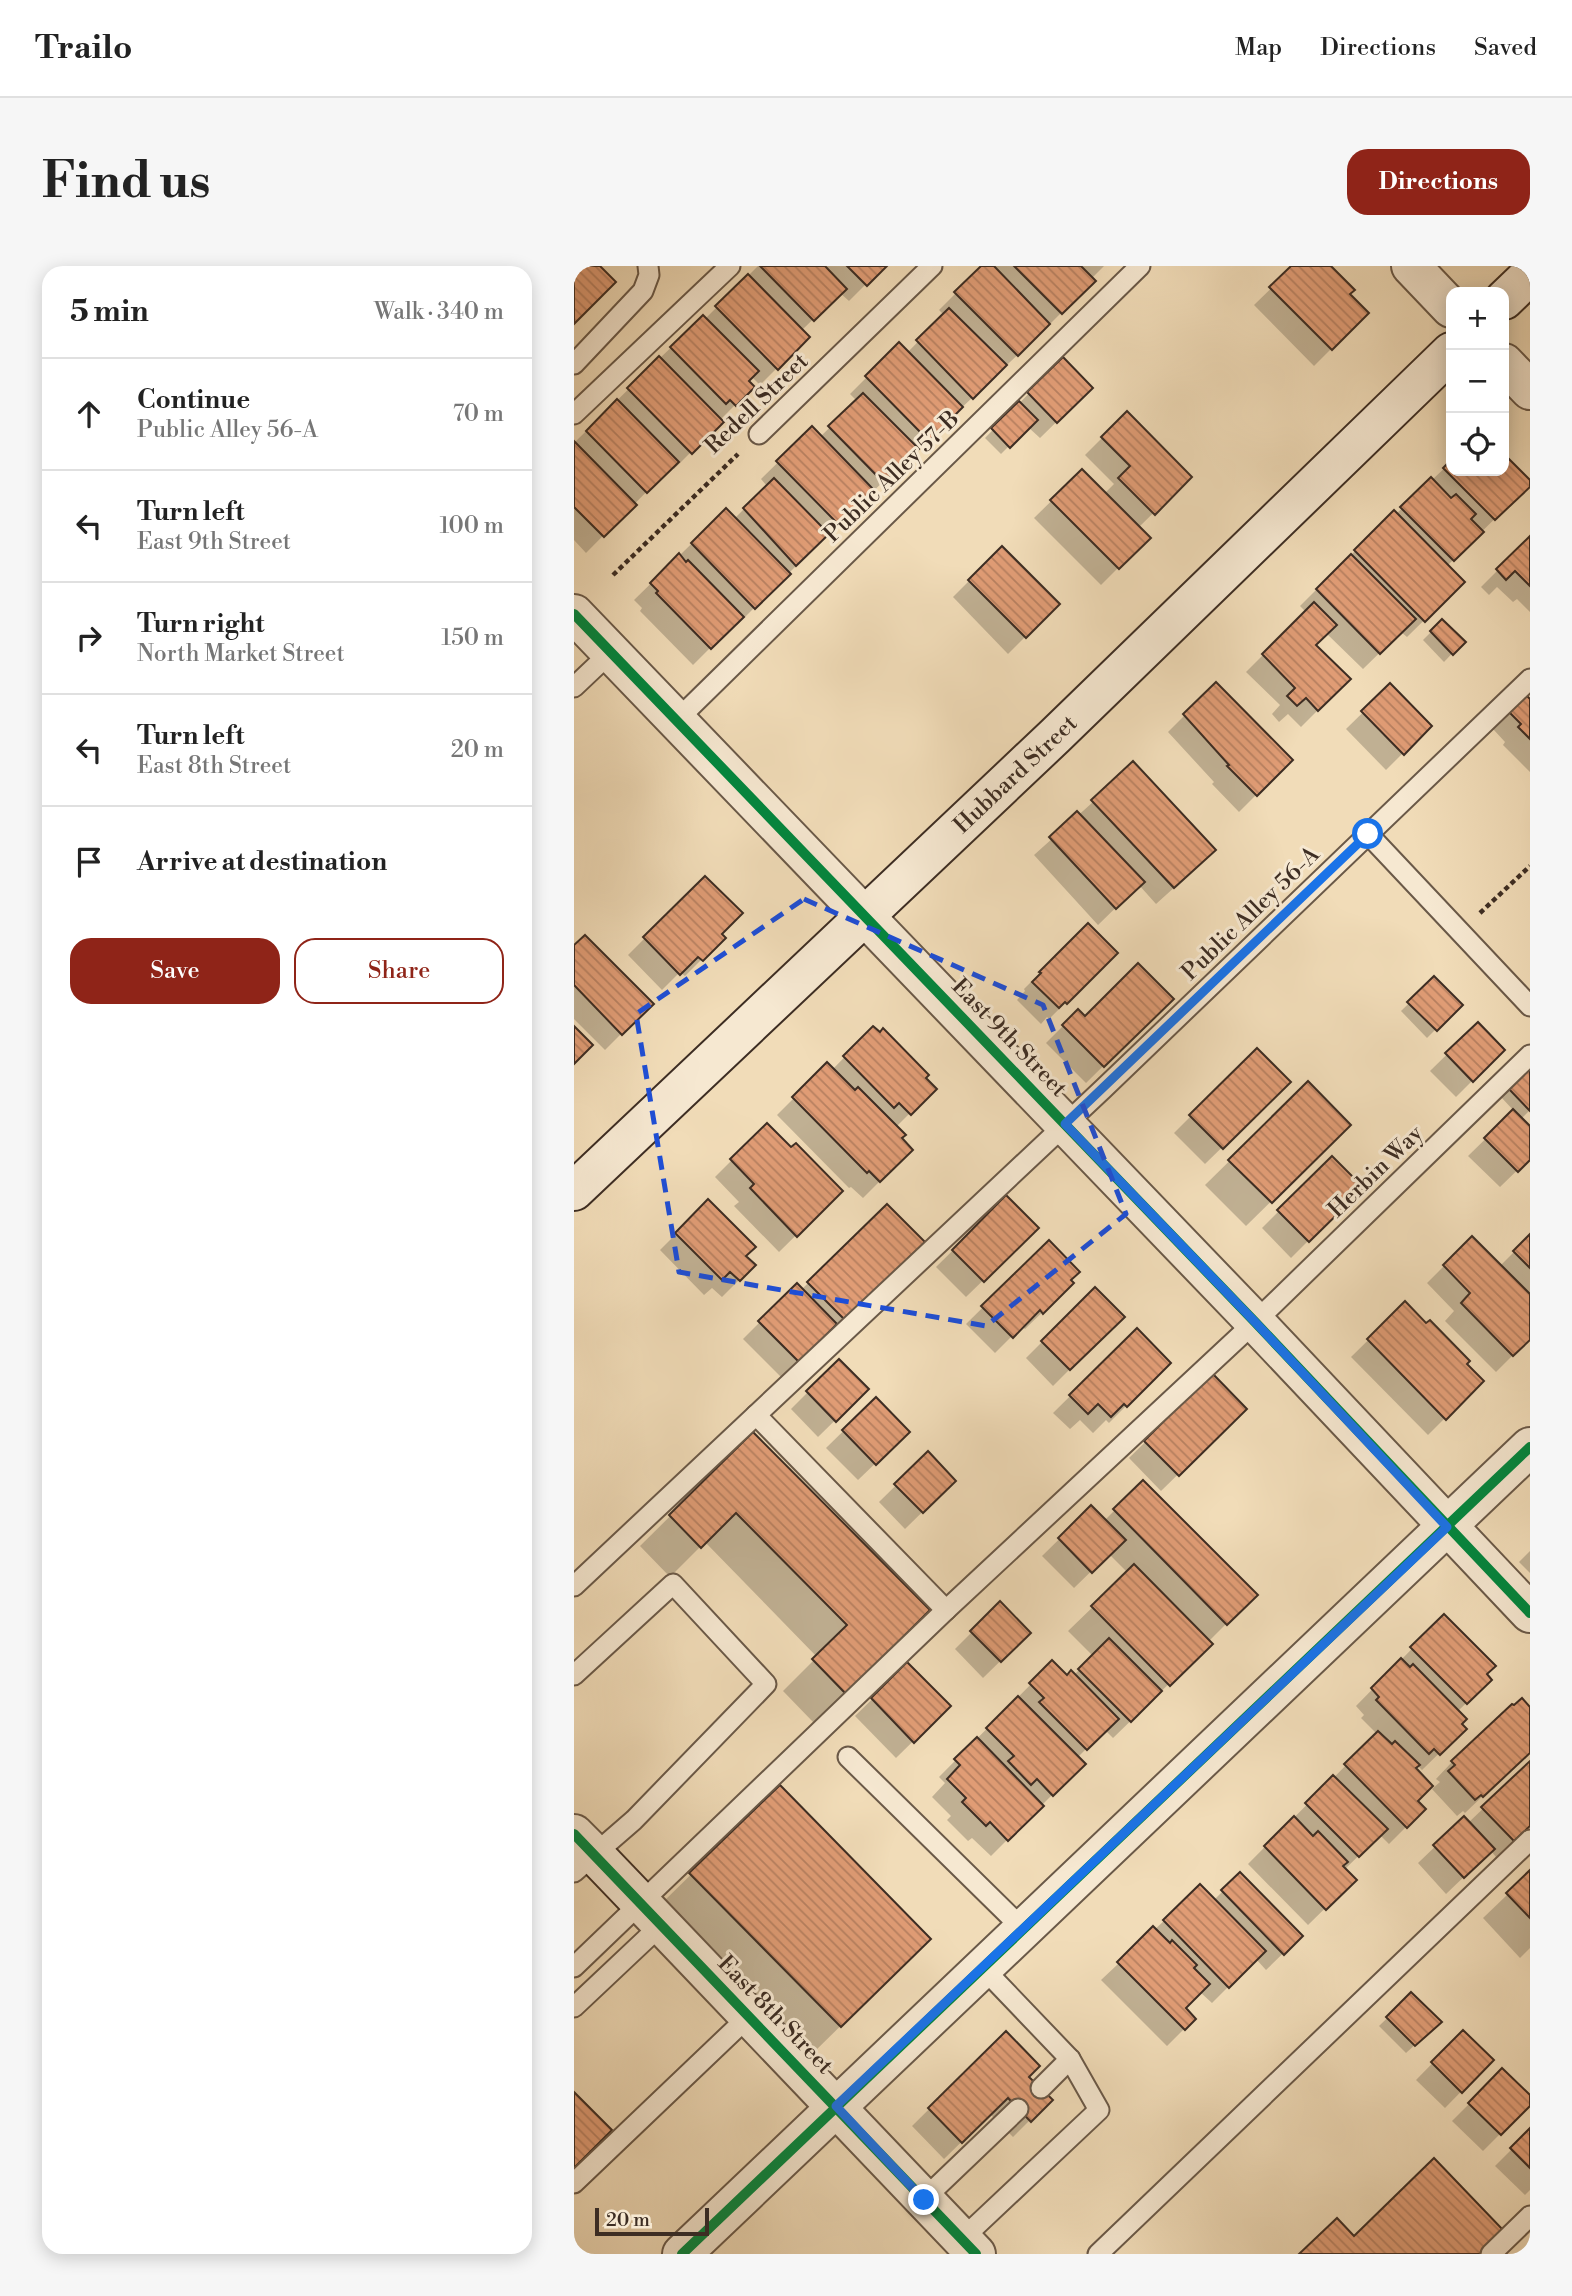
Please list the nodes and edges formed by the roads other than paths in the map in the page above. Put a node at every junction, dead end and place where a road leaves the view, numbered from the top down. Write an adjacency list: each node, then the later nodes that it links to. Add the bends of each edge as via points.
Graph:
1 (648, 266): 10 (lane, via 643,291)
2 (730, 266): 13 (lane)
3 (932, 266): 14 (lane, Redell Street)
4 (1140, 266): 19 (lane, Public Alley 57-B)
5 (1411, 266): 8 (street)
6 (1530, 275): 7 (street)
7 (1509, 295)
8 (1446, 303)
9 (1446, 357): 21 (street, Hubbard Street)
10 (574, 364)
11 (1509, 368): 12 (street)
12 (1530, 390)
13 (574, 414)
14 (759, 434)
15 (574, 614): 16 (street, East 9th Street)
16 (611, 652): 18 (lane); 19 (street, East 9th Street)
17 (1530, 679): 20 (lane, Public Alley 56-A)
18 (574, 687)
19 (676, 721): 21 (street, East 9th Street)
20 (1368, 834): 22 (lane); 24 (lane, Public Alley 56-A)
21 (864, 917): 24 (street, East 9th Street); 25 (street, Hubbard Street)
22 (1530, 1006)
23 (1530, 1055): 26 (lane, Herbin Way)
24 (1065, 1124): 26 (street, East 9th Street); 27 (lane, Public Alley 56-A)
25 (574, 1191)
26 (1255, 1322): 29 (street, East 9th Street); 31 (lane, Herbin Way)
27 (756, 1415): 30 (lane, Public Alley 56-A); 31 (lane)
28 (1530, 1447): 29 (street)
29 (1447, 1527): 32 (street, East 9th Street); 38 (street)
30 (574, 1586)
31 (946, 1610): 37 (lane, Herbin Way)
32 (1530, 1613)
33 (574, 1675): 36 (lane, via 673,1584 765,1684 634,1820)
34 (848, 1758): 38 (lane)
35 (1530, 1840): 52 (lane)
36 (581, 1853): 37 (street, East 8th Street)
37 (651, 1914): 39 (lane); 41 (lane); 42 (street, East 8th Street)
38 (1024, 1930): 40 (street)
39 (574, 1967)
40 (983, 1968): 43 (lane); 45 (street)
41 (574, 2007)
42 (749, 2017): 45 (street, East 8th Street); 47 (lane)
43 (1070, 2059): 44 (lane); 50 (lane, via 1099,2110)
44 (1041, 2088)
45 (836, 2106): 48 (street, East 8th Street); 51 (street)
46 (1018, 2109): 48 (lane)
47 (574, 2183)
48 (924, 2200): 50 (street, East 8th Street)
49 (1530, 2216): 53 (lane)
50 (969, 2247)
51 (682, 2254)
52 (1098, 2254)
53 (1491, 2254)

